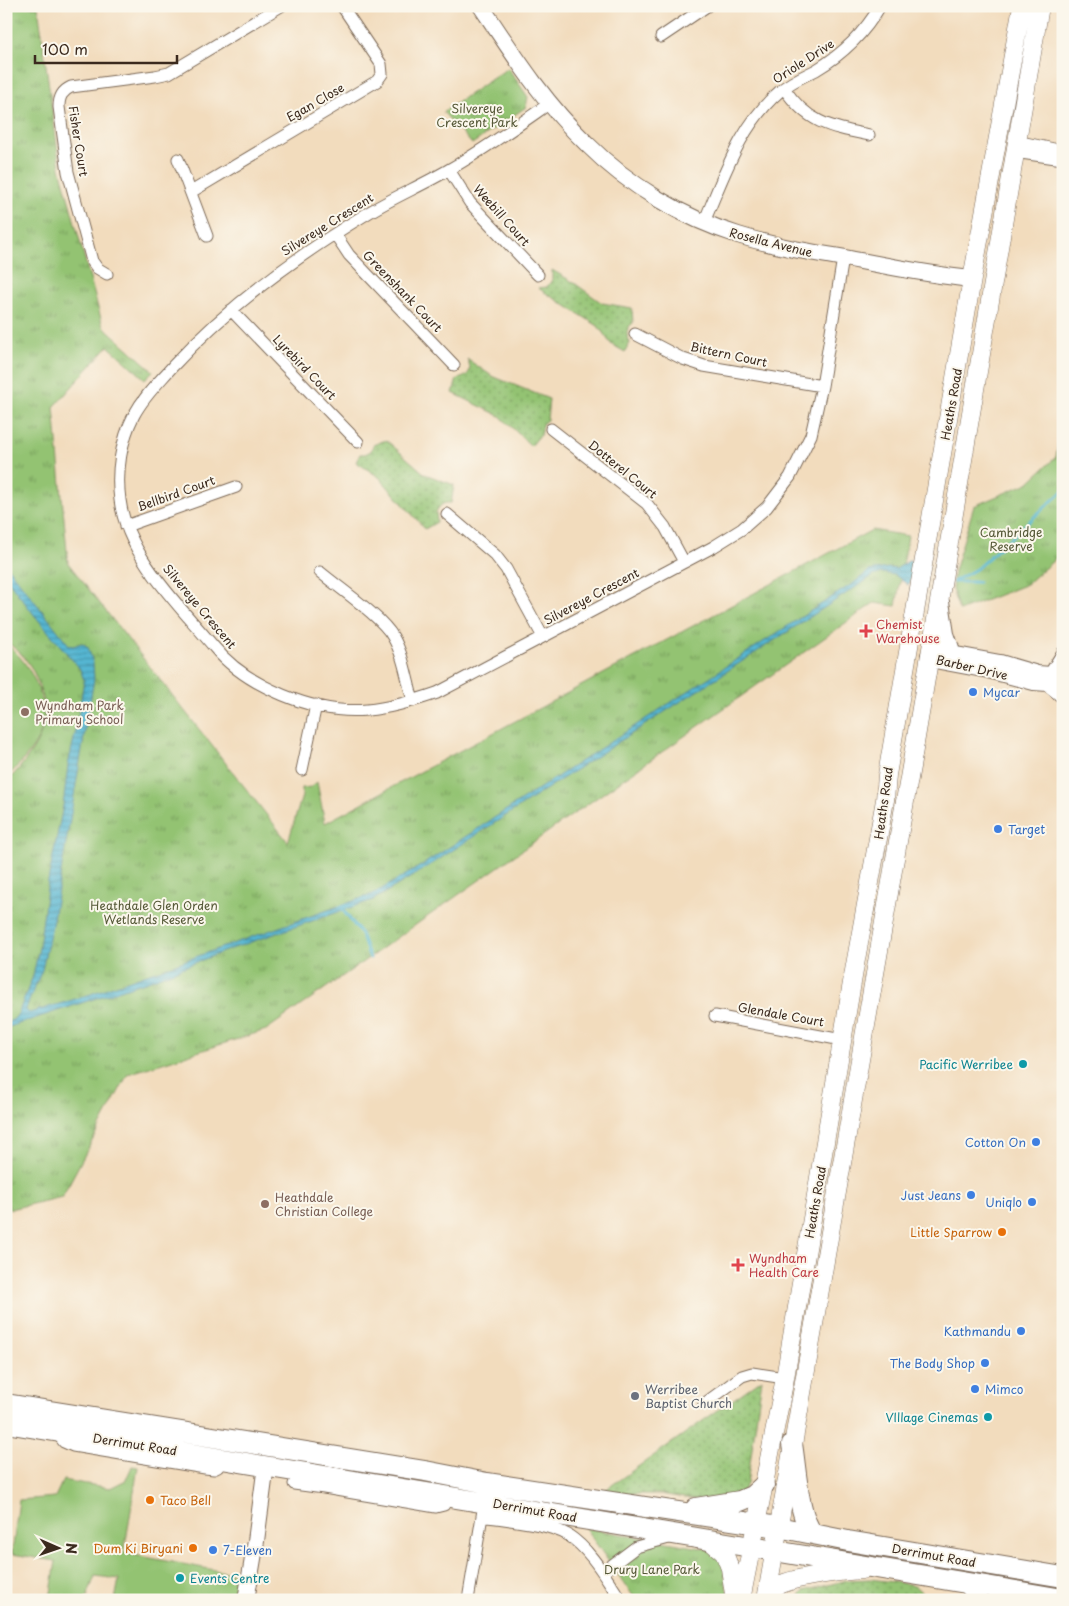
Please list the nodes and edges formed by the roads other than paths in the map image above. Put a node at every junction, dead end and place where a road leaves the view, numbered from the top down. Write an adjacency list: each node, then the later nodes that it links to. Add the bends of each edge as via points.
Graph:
1 (281, 6): 23 (street, Fisher Court, via 168,73 71,87 63,92 59,107 68,172 92,261)
2 (342, 6): 18 (street, Egan Close, via 381,64 382,74 377,81)
3 (481, 6): 10 (street, Rosella Avenue)
4 (706, 6): 8 (street)
5 (880, 6): 9 (street, Oriole Drive, via 860,36 839,55)
6 (1022, 6): 12 (main road, Heaths Road)
7 (1040, 6): 13 (main road, Heaths Road)
8 (661, 37)
9 (784, 88): 11 (street, via 801,109 816,120); 19 (street, Oriole Drive, via 750,125)
10 (550, 103): 17 (street, Silvereye Crescent); 19 (street, Rosella Avenue, via 588,146 629,180)
11 (869, 135)
12 (998, 144): 13 (main road); 25 (main road, Heaths Road)
13 (1015, 147): 14 (street); 16 (street); 26 (main road, Heaths Road)
14 (1063, 151)
15 (178, 159): 18 (street)
16 (1063, 159)
17 (449, 170): 20 (street, Silvereye Crescent); 24 (street, Weebill Court, via 470,203)
18 (191, 192): 21 (street)
19 (704, 222): 22 (street, Rosella Avenue, via 758,241)
20 (334, 234): 27 (street, Silvereye Crescent, via 285,267); 29 (street, Greenshank Court)
21 (207, 236)
22 (843, 258): 25 (street, Rosella Avenue); 30 (street, Silvereye Crescent)
23 (107, 274)
24 (538, 275)
25 (972, 279): 26 (main road); 43 (main road, Heaths Road)
26 (992, 282): 38 (main road, Heaths Road)
27 (231, 310): 32 (street, Lyrebird Court); 35 (street, Silvereye Crescent, via 182,356 145,398 128,427 118,478)
28 (635, 334): 30 (street, Bittern Court, via 704,366)
29 (454, 365)
30 (822, 386): 36 (street, Silvereye Crescent, via 806,446 779,493 742,529)
31 (551, 429): 36 (street, Dotterel Court, via 647,504 666,527)
32 (358, 442)
33 (236, 487): 35 (street, Bellbird Court)
34 (447, 514): 39 (street, via 506,569)
35 (126, 526): 47 (street, Silvereye Crescent, via 132,542 153,573 220,654 249,679)
36 (684, 562): 39 (street, Silvereye Crescent)
37 (320, 572): 46 (street, via 386,626 394,638)
38 (940, 595): 41 (street); 42 (main road, Heaths Road)
39 (543, 637): 46 (street, Silvereye Crescent, via 437,693)
40 (1063, 653): 44 (street, via 1054,665)
41 (952, 654): 42 (street, Barber Drive, via 935,651); 44 (street, Barber Drive, via 1000,663)
42 (929, 655): 43 (main road); 44 (street, Barber Drive, via 940,662 977,667 1034,682); 50 (main road, Heaths Road)
43 (908, 656): 49 (main road, Heaths Road)
44 (1054, 680): 45 (street, Barber Drive)
45 (1063, 695)
46 (413, 701): 47 (street, Silvereye Crescent, via 364,711)
47 (316, 705): 48 (street)
48 (302, 770)
49 (887, 783): 50 (main road); 52 (main road, Heaths Road)
50 (907, 787): 53 (main road, Heaths Road)
51 (715, 1016): 52 (street, Glendale Court)
52 (842, 1040): 53 (main road); 55 (main road, Heaths Road)
53 (861, 1047): 54 (main road, Heaths Road)
54 (809, 1348): 55 (main road, via 798,1372); 60 (main road, Heaths Road)
55 (785, 1378): 57 (street, via 752,1373 742,1376); 66 (main road, Heaths Road)
56 (6, 1404): 59 (highway, Derrimut Road)
57 (704, 1404)
58 (6, 1423): 61 (highway, Derrimut Road)
59 (192, 1434): 61 (highway, via 215,1445); 62 (highway, Derrimut Road)
60 (792, 1444): 71 (main road, Heaths Road); 72 (highway, via 805,1519)
61 (220, 1458): 62 (highway, Derrimut Road)
62 (270, 1460): 63 (highway, Derrimut Road); 64 (highway, Derrimut Road); 83 (street, via 268,1491)
63 (425, 1471): 67 (highway, via 444,1484); 68 (highway, Derrimut Road)
64 (322, 1481): 65 (street); 67 (highway, Derrimut Road)
65 (294, 1484)
66 (764, 1485): 69 (highway, via 740,1502); 70 (main road, Heaths Road)
67 (446, 1496): 68 (highway, Derrimut Road)
68 (484, 1500): 69 (highway, Derrimut Road); 73 (highway, Derrimut Road); 78 (street, via 567,1534 582,1546); 84 (street)
69 (677, 1511): 70 (highway, Derrimut Road)
70 (756, 1524): 71 (highway, Derrimut Road); 75 (main road, Heaths Road)
71 (778, 1527): 72 (highway, Derrimut Road); 76 (main road, Heaths Road)
72 (813, 1534): 79 (highway, Derrimut Road)
73 (680, 1535): 74 (highway, Derrimut Road); 78 (street, via 636,1547)
74 (708, 1539): 75 (highway, Derrimut Road); 86 (main road, via 724,1553)
75 (751, 1546): 76 (highway, Derrimut Road); 87 (main road, Heaths Road)
76 (775, 1550): 77 (highway, Derrimut Road); 81 (main road, Heaths Road)
77 (880, 1568): 80 (highway, Derrimut Road); 81 (main road, via 831,1572 786,1583 777,1586)
78 (603, 1572): 85 (street)
79 (1063, 1577)
80 (961, 1582): 82 (highway, Derrimut Road); 88 (street, via 971,1594)
81 (767, 1597)
82 (1063, 1598)
83 (246, 1600)
84 (468, 1600)
85 (621, 1600)
86 (735, 1600)
87 (741, 1600)
88 (982, 1600)

